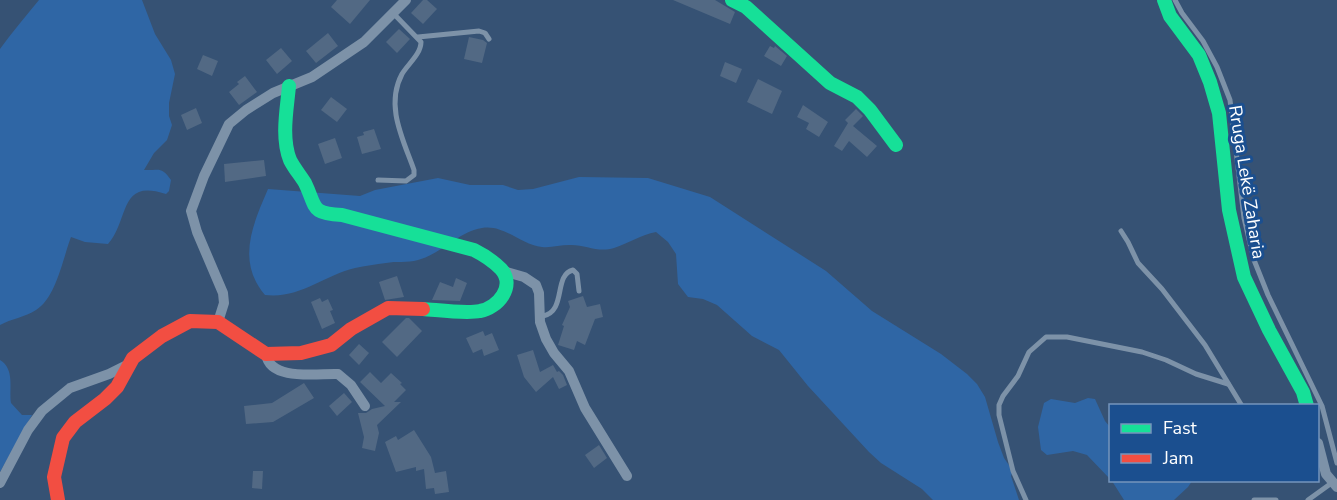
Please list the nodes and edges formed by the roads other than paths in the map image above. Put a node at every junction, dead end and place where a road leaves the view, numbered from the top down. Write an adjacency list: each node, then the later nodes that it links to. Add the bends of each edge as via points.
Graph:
1 (406, 0): 5 (street)
2 (732, 0): 9 (street, via 746,7 830,83 858,97)
3 (1164, 0): 20 (street, Rruga Lekë Zaharia, via 1170,16 1199,55 1210,82 1220,113 1229,210 1244,277)
4 (1175, 0): 22 (lane, via 1203,41 1230,100 1241,198 1254,260 1322,406)
5 (393, 13): 6 (lane); 8 (street, via 364,42 312,77)
6 (418, 37): 7 (lane, via 479,31); 10 (lane, via 421,46 396,87 395,103 395,118 414,175 406,181)
7 (489, 39)
8 (289, 87): 12 (street, via 288,155 317,211 474,250); 15 (street, via 273,93 229,124 195,196 191,211 197,232 223,293)
9 (896, 145)
10 (378, 180)
11 (1120, 231): 18 (lane, via 1138,263 1204,345)
12 (503, 271): 14 (street, via 536,285); 16 (street, via 504,292 496,304 480,311 388,308 331,345 301,353)
13 (579, 291): 14 (lane, via 577,274 573,270 567,272 562,277 554,310 548,315)
14 (539, 314): 24 (street, via 550,346)
15 (218, 322): 16 (street); 17 (street, via 190,321 144,349)
16 (266, 354): 21 (street, via 272,366 285,372 338,374)
17 (129, 364): 25 (street, via 70,388 42,411); 27 (street, via 117,387 75,422 63,438 54,477)
18 (1228, 384): 19 (lane); 28 (lane, via 1142,352 1067,337 1046,337 1029,352 999,405 1013,471)
19 (1241, 404)
20 (1306, 404)
21 (365, 405)
22 (1337, 463)
23 (1321, 464): 26 (street)
24 (627, 476)
25 (0, 483)
26 (1335, 484): 31 (lane)
27 (58, 500)
28 (1026, 500)
29 (1254, 500): 30 (lane)
30 (1276, 500)
31 (1308, 500)

